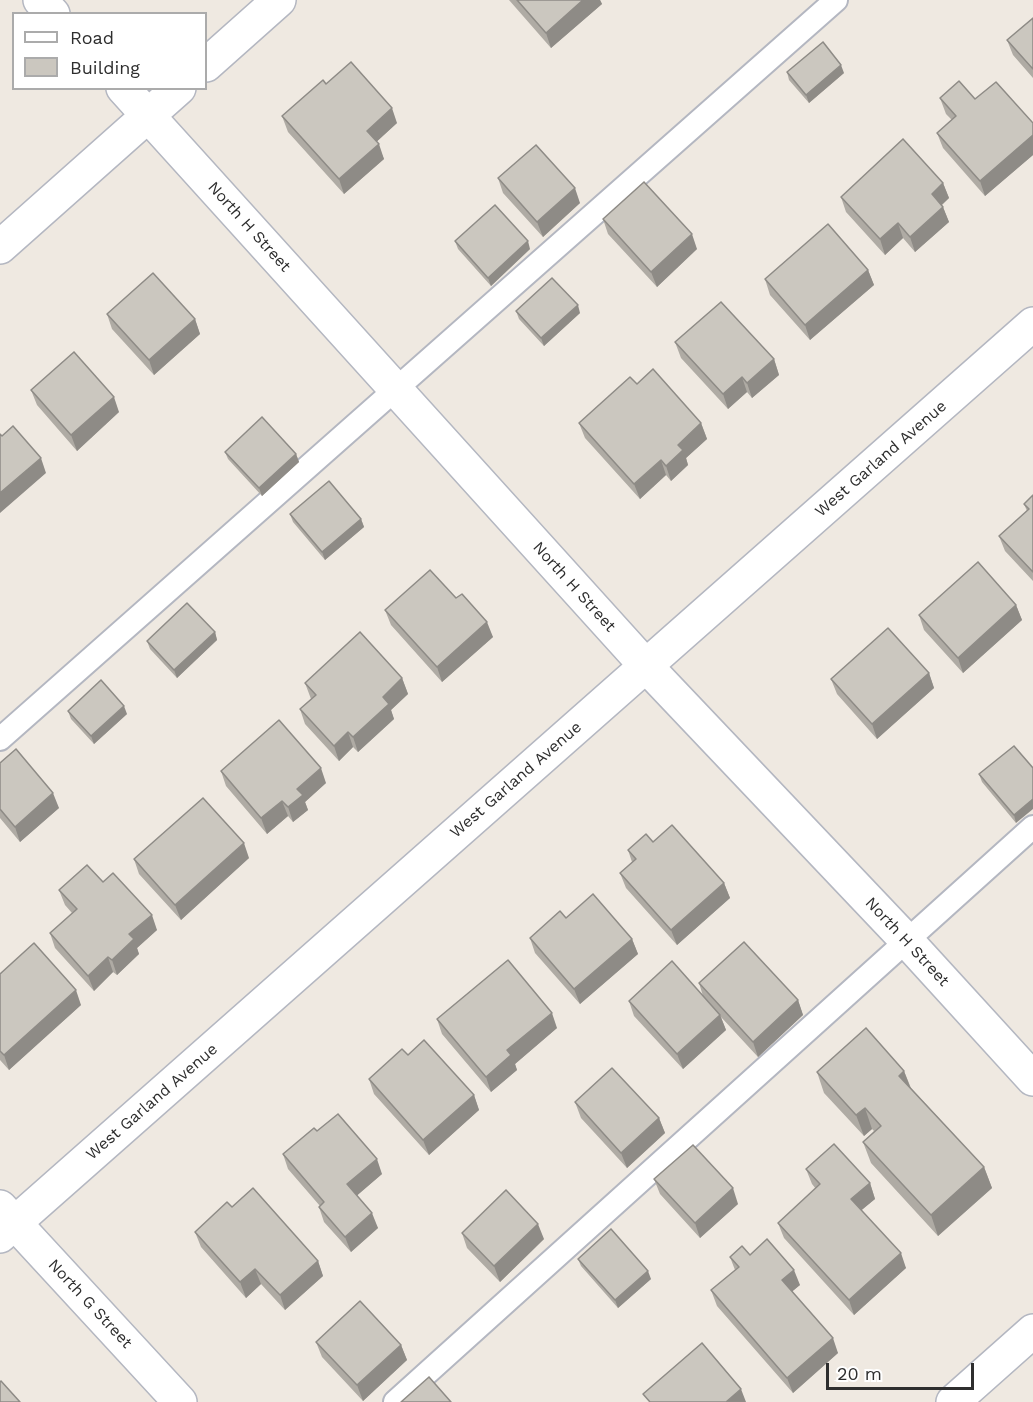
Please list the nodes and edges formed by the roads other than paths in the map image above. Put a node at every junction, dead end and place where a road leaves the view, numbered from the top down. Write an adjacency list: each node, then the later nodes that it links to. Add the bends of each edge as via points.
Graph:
1 (40, 0): 4 (street)
2 (279, 0): 5 (street)
3 (836, 0): 11 (lane)
4 (51, 12)
5 (207, 64)
6 (125, 90): 8 (street, North H Street)
7 (177, 90): 8 (street)
8 (149, 116): 9 (street); 11 (street, North H Street)
9 (0, 247)
10 (1033, 324): 12 (street, West Garland Avenue)
11 (395, 389): 12 (street, North H Street); 13 (lane)
12 (646, 666): 15 (street, North H Street); 17 (street, West Garland Avenue)
13 (0, 739)
14 (1033, 827): 15 (lane)
15 (907, 941): 16 (street, North H Street); 20 (lane)
16 (1033, 1079)
17 (5, 1222): 19 (street, North G Street)
18 (1033, 1331): 21 (street)
19 (180, 1402)
20 (395, 1402)
21 (953, 1402)

